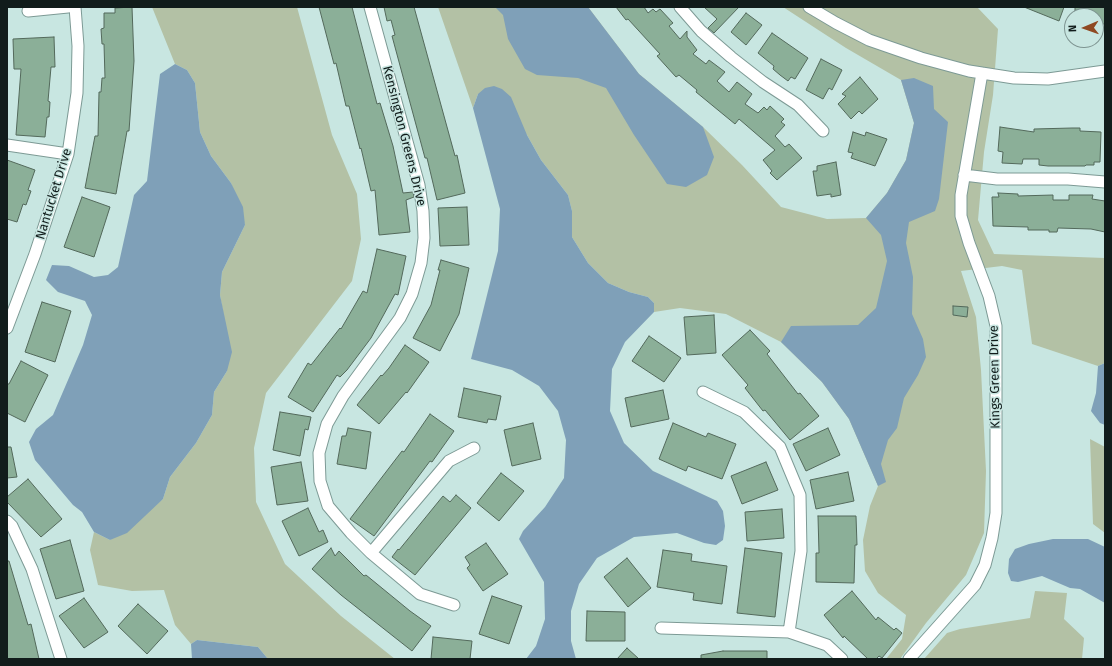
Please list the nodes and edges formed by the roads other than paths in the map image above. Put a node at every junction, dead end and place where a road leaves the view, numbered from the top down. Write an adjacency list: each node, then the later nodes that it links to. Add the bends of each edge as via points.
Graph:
1 (68, 7): 6 (street)
2 (75, 7): 11 (street, Nantucket Drive, via 78,46 77,93)
3 (370, 7): 18 (street, Kensington Greens Drive, via 418,185 423,211 424,238 421,263 412,294 400,318 343,396 327,424 319,453 320,481 328,506)
4 (680, 7): 9 (street, via 701,31 763,82 798,105)
5 (809, 7): 8 (street, via 848,30 875,42 945,65)
6 (28, 11)
7 (1105, 71): 8 (street, via 1048,78 1014,78)
8 (982, 73): 12 (street, Kings Green Drive)
9 (823, 131)
10 (7, 145): 11 (street)
11 (68, 154): 14 (street, Nantucket Drive)
12 (964, 175): 13 (street, via 997,179); 24 (street, Kings Green Drive, via 961,216 989,296 996,326 996,513 985,565 975,585)
13 (1105, 182)
14 (7, 328)
15 (703, 392): 21 (street, via 744,412 780,447 800,495 801,551)
16 (474, 448): 18 (street, via 449,461)
17 (7, 520): 22 (street, via 32,570)
18 (371, 553): 19 (street, Kensington Greens Drive, via 420,594)
19 (454, 605)
20 (661, 628): 21 (street)
21 (789, 632): 23 (street, via 827,645)
22 (61, 659)
23 (842, 659)
24 (909, 659)

